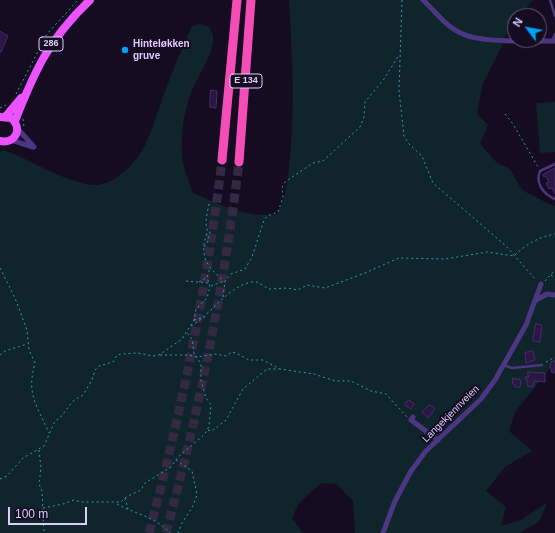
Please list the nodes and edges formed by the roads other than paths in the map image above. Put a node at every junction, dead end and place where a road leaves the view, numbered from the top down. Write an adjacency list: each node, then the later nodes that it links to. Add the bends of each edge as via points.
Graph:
1 (90, 0): 9 (main road, 286, via 56,37)
2 (237, 0): 14 (highway, E 134)
3 (251, 0): 15 (highway, E 134)
4 (423, 0): 8 (street, via 450,26 465,35)
5 (550, 0): 6 (lane)
6 (555, 16)
7 (555, 34): 8 (lane)
8 (554, 41)
9 (19, 96): 10 (main road, 286); 11 (main road, 286)
10 (3, 116): 11 (main road, 286)
11 (15, 121): 12 (main road)
12 (18, 130): 13 (main road, via 16,136); 13 (street, via 34,147)
13 (3, 142)
14 (222, 160)
15 (239, 162)
16 (555, 164): 17 (lane, via 540,171 538,176 544,192)
17 (555, 199)
18 (541, 284): 20 (street, Langekjennveien)
19 (555, 295): 20 (street, via 547,294)
20 (535, 301): 21 (street, Langekjennveien, via 526,325)
21 (503, 365): 22 (lane, via 512,368); 24 (street, Langekjennveien, via 482,399)
22 (542, 365)
23 (412, 419): 24 (street)
24 (438, 440): 25 (street, Langekjennveien, via 411,471 395,501)
25 (383, 533)

